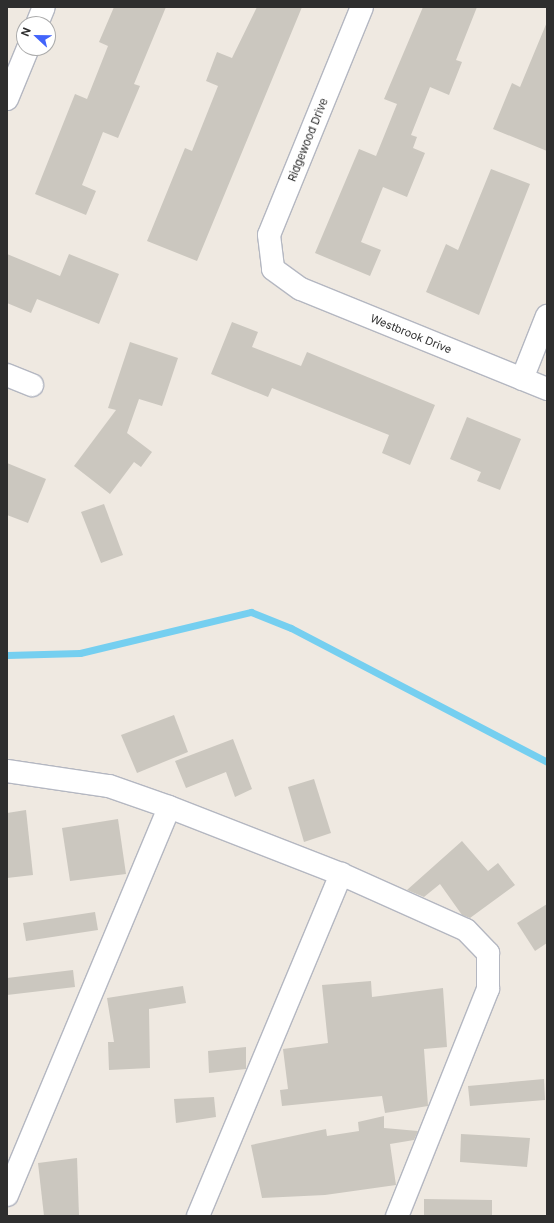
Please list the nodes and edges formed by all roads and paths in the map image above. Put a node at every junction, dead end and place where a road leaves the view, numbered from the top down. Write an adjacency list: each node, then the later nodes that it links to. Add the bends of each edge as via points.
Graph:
1 (362, 7): 4 (street, Ridgewood Drive, via 270,235 270,259)
2 (25, 56): 3 (street)
3 (7, 99)
4 (277, 274): 7 (street, Westbrook Drive, via 301,289)
5 (547, 316): 7 (street)
6 (7, 375): 8 (street)
7 (522, 379): 9 (street, Westbrook Drive)
8 (32, 385)
9 (547, 389)
10 (7, 771): 11 (street, via 109,786)
11 (169, 807): 12 (street); 13 (street)
12 (341, 874): 14 (street); 15 (street, via 466,930 488,953 488,989)
13 (7, 1195)
14 (198, 1216)
15 (397, 1216)

